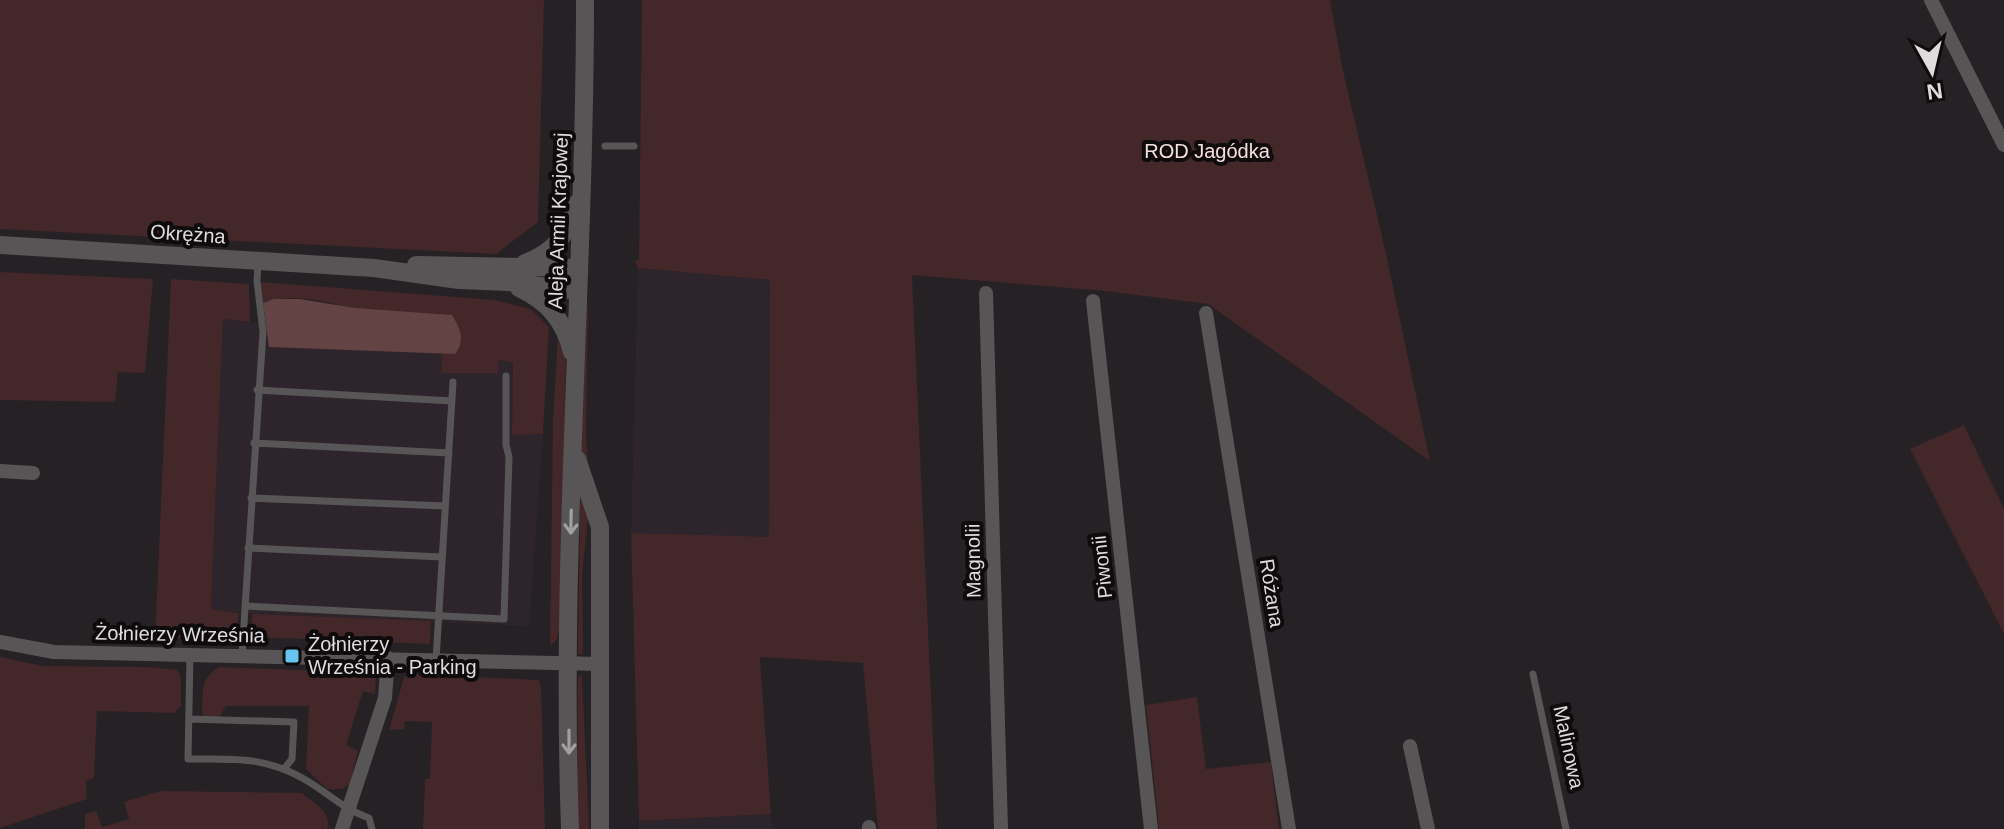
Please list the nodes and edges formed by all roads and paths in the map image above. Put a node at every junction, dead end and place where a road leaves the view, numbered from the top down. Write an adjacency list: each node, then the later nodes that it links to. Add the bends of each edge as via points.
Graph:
1 (585, 0): 6 (street, Aleja Armii Krajowej)
2 (1931, 0): 3 (street)
3 (2004, 145)
4 (605, 146): 5 (lane)
5 (634, 146)
6 (582, 178): 9 (street, via 573,217 557,245); 10 (street, Aleja Armii Krajowej)
7 (0, 245): 8 (street, Okrężna)
8 (258, 261): 9 (street, Okrężna, via 459,280); 17 (lane, via 263,332)
9 (512, 274): 10 (street, Okrężna); 14 (street, via 557,316)
10 (578, 279): 14 (street, Aleja Armii Krajowej)
11 (986, 293): 46 (street, Magnolii)
12 (1093, 301): 47 (street, Piwonii)
13 (1206, 313): 48 (street, Różana)
14 (575, 366): 20 (street, Aleja Armii Krajowej)
15 (506, 376): 29 (lane, via 504,619)
16 (453, 382): 18 (lane)
17 (257, 390): 18 (lane); 19 (lane)
18 (452, 401): 21 (lane)
19 (254, 443): 21 (lane); 24 (lane)
20 (572, 444): 35 (street, Aleja Armii Krajowej, one-way to 35); 36 (street, Aleja Armii Krajowej, via 600,527)
21 (449, 453): 25 (lane)
22 (0, 471): 23 (street)
23 (33, 473)
24 (251, 498): 25 (lane); 26 (lane)
25 (445, 506): 27 (lane)
26 (248, 548): 27 (lane); 28 (lane)
27 (442, 557): 29 (lane)
28 (245, 606): 29 (lane); 32 (lane)
29 (439, 616): 34 (lane)
30 (0, 642): 31 (street, Żołnierzy Września, via 54,652)
31 (190, 654): 32 (street, Żołnierzy Września); 38 (lane)
32 (242, 655): 33 (street, Żołnierzy Września)
33 (388, 658): 34 (street, Żołnierzy Września); 41 (street, via 385,698)
34 (436, 660): 35 (street, Żołnierzy Września)
35 (569, 664): 36 (street, Żołnierzy Września); 44 (street, Aleja Armii Krajowej, one-way to 44)
36 (599, 664): 45 (street, Aleja Armii Krajowej)
37 (1533, 674): 50 (lane, Malinowa)
38 (190, 719): 40 (lane, via 188,759 266,761); 40 (lane, via 294,722 292,759)
39 (1410, 746): 49 (street)
40 (284, 769): 41 (lane)
41 (349, 811): 42 (street); 43 (lane, via 369,818)
42 (342, 829)
43 (372, 829)
44 (570, 829)
45 (600, 829)
46 (1001, 829)
47 (1151, 829)
48 (1289, 829)
49 (1428, 829)
50 (1566, 829)

